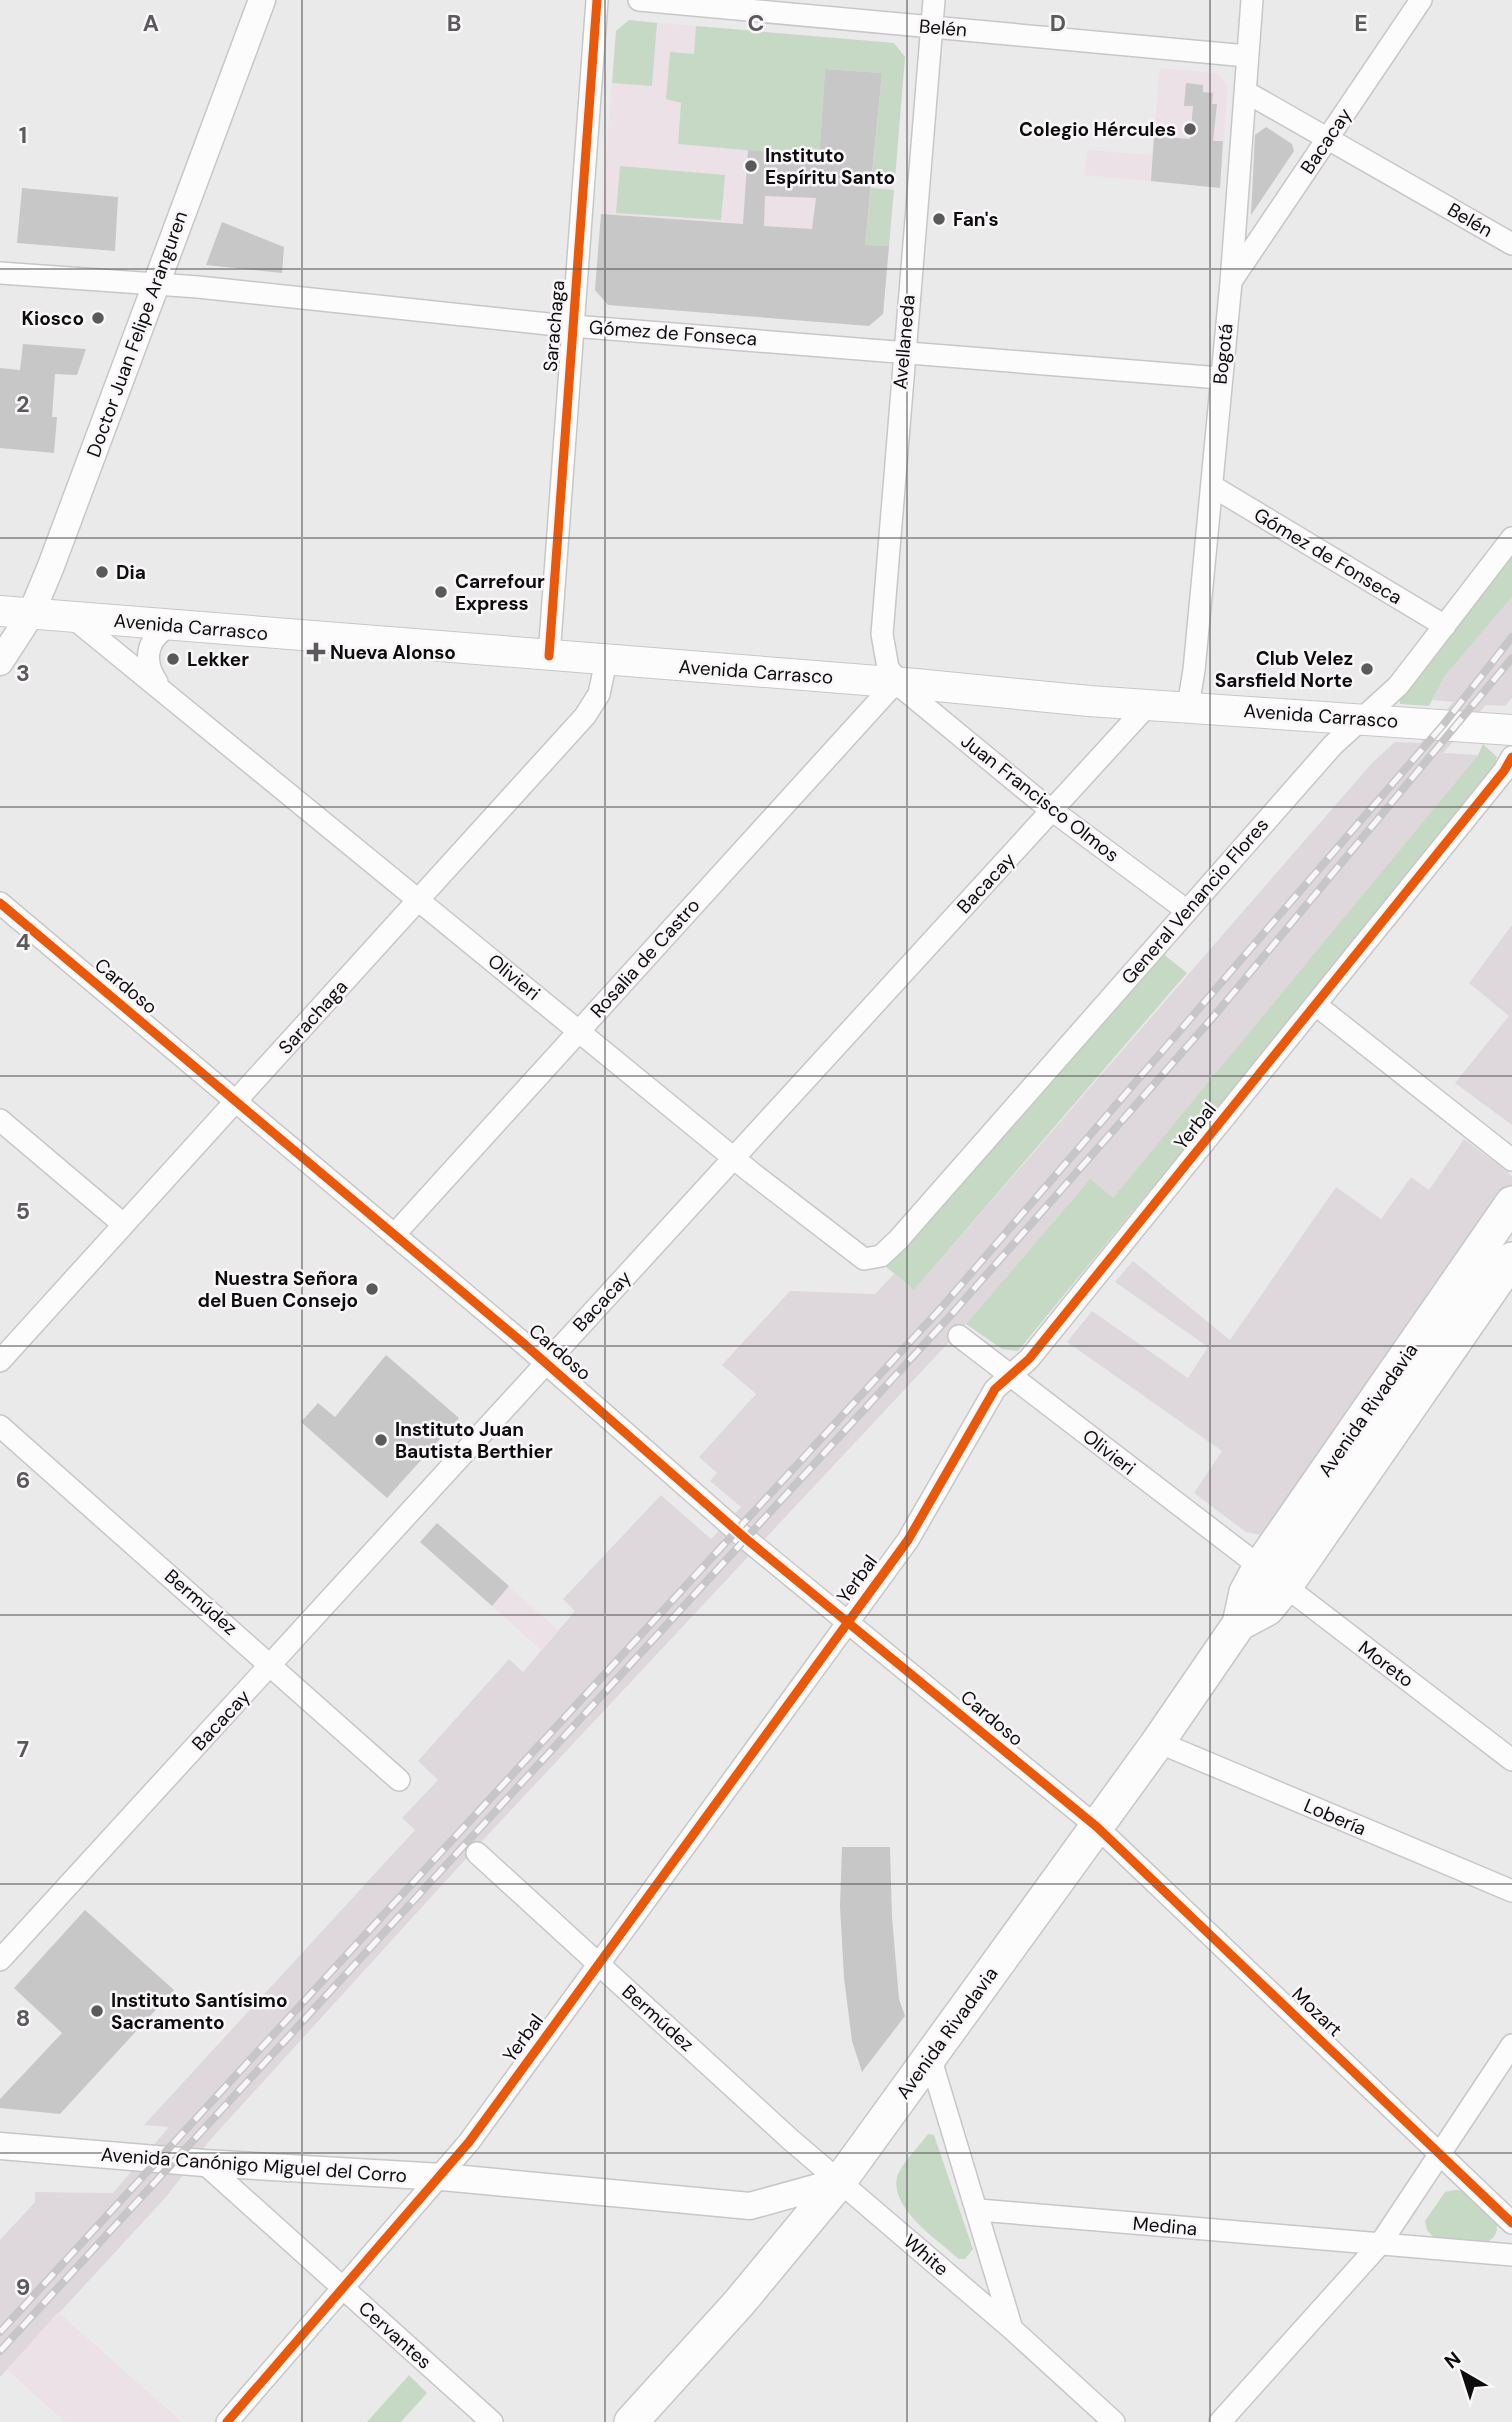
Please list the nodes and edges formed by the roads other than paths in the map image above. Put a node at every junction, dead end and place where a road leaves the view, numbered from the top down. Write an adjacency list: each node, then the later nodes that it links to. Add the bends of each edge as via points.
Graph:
1 (262, 0): 14 (street, Doctor Juan Felipe Aranguren)
2 (597, 0): 15 (street, Sarachaga)
3 (639, 0): 7 (street, Belén)
4 (934, 0): 7 (street, Avellaneda)
5 (1252, 0): 8 (street, Bogotá)
6 (1421, 0): 10 (street, Bacacay)
7 (933, 27): 8 (street, Belén); 16 (street, Avellaneda)
8 (1247, 56): 9 (street, Bogotá)
9 (1246, 92): 10 (street, Belén); 13 (street, Bogotá)
10 (1328, 139): 11 (street, Belén); 13 (street, Bacacay)
11 (1512, 244)
12 (0, 272): 14 (street, Gómez de Fonseca)
13 (1231, 282): 17 (street, Bogotá)
14 (155, 284): 15 (street, Gómez de Fonseca); 21 (street, Doctor Juan Felipe Aranguren)
15 (572, 325): 16 (street, Gómez de Fonseca); 25 (street, Sarachaga)
16 (903, 351): 17 (street, Gómez de Fonseca); 28 (street, Avellaneda, via 882,634 888,668)
17 (1220, 378): 18 (street, Bogotá)
18 (1212, 486): 24 (street, Gómez de Fonseca); 31 (street, Bogotá)
19 (1512, 538): 24 (street, General Venancio Flores)
20 (0, 611): 21 (main road, Avenida Carrasco)
21 (31, 614): 22 (main road, Avenida Carrasco); 27 (street, Doctor Juan Felipe Aranguren)
22 (72, 617): 23 (main road, Avenida Carrasco); 29 (street, Olivieri)
23 (176, 625): 25 (main road, Avenida Carrasco); 29 (street, via 160,632 150,646 148,664)
24 (1445, 626): 32 (street, General Venancio Flores, via 1398,686)
25 (549, 656): 26 (main road, Avenida Carrasco)
26 (606, 661): 28 (main road, Avenida Carrasco); 36 (street, Sarachaga, via 599,694 585,716)
27 (0, 662)
28 (896, 682): 30 (main road, Avenida Carrasco); 35 (street, Juan Francisco Olmos); 40 (street, Rosalia de Castro)
29 (160, 687): 36 (street, Olivieri)
30 (1149, 704): 31 (main road, Avenida Carrasco); 35 (street, Bacacay)
31 (1188, 706): 32 (main road, Avenida Carrasco)
32 (1362, 718): 33 (main road, Avenida Carrasco); 38 (street, General Venancio Flores)
33 (1512, 730)
34 (1512, 757): 39 (street, Yerbal)
35 (1053, 811): 38 (street, Juan Francisco Olmos); 43 (street, Bacacay)
36 (419, 900): 40 (street, Olivieri); 41 (street, Sarachaga)
37 (0, 903): 41 (street, Cardoso)
38 (1186, 909): 48 (street, General Venancio Flores, via 898,1240)
39 (1316, 1005): 44 (street); 53 (street, Yerbal, via 1029,1359)
40 (580, 1030): 43 (street, Olivieri); 47 (street, Rosalia de Castro)
41 (237, 1100): 46 (street, Sarachaga); 47 (street, Cardoso)
42 (0, 1120): 46 (street)
43 (734, 1157): 48 (street, Olivieri, via 858,1256); 52 (street, Bacacay)
44 (1512, 1160)
45 (1512, 1203): 55 (main road, Avenida Rivadavia)
46 (123, 1224): 51 (street, Sarachaga)
47 (394, 1235): 52 (street, Cardoso)
48 (872, 1258)
49 (1512, 1259): 55 (main road, Avenida Rivadavia)
50 (959, 1336): 53 (street, Olivieri)
51 (0, 1361)
52 (545, 1362): 56 (street, Cardoso, via 745,1538); 57 (street, Bacacay)
53 (1010, 1376): 55 (street, Olivieri); 56 (street, Yerbal, via 995,1389 908,1539)
54 (0, 1426): 57 (street, Bermúdez)
55 (1272, 1577): 58 (main road, Avenida Rivadavia, via 1267,1609 1239,1624); 59 (street, Moreto)
56 (848, 1621): 61 (street, Cardoso); 65 (street, Yerbal)
57 (272, 1665): 60 (street, Bermúdez); 64 (street, Bacacay)
58 (1158, 1742): 61 (main road, Avenida Rivadavia); 63 (street, Lobería)
59 (1512, 1760)
60 (399, 1780)
61 (1097, 1827): 67 (main road, Avenida Rivadavia); 69 (street, Mozart)
62 (477, 1853): 65 (street, Bermúdez)
63 (1512, 1891)
64 (0, 1960)
65 (598, 1963): 71 (street, Yerbal); 72 (street, Bermúdez)
66 (1512, 2045): 69 (street)
67 (930, 2057): 72 (main road, Avenida Rivadavia); 73 (street)
68 (0, 2146): 70 (street, Avenida Canónigo Miguel del Corro)
69 (1442, 2154): 74 (street, Mozart); 75 (street)
70 (204, 2163): 71 (street, Avenida Canónigo Miguel del Corro); 77 (street, Cervantes)
71 (442, 2177): 72 (street, Avenida Canónigo Miguel del Corro, via 750,2206); 77 (street, Yerbal)
72 (840, 2181): 78 (street, White); 81 (main road, Avenida Rivadavia, via 739,2304)
73 (979, 2210): 75 (street, Medina); 78 (street)
74 (1512, 2223)
75 (1380, 2244): 76 (street, Medina); 83 (street)
76 (1512, 2255)
77 (343, 2289): 79 (street, Yerbal); 80 (street, Cervantes)
78 (1012, 2329): 82 (street, White)
79 (227, 2422)
80 (492, 2422)
81 (631, 2422)
82 (1114, 2422)
83 (1220, 2422)

